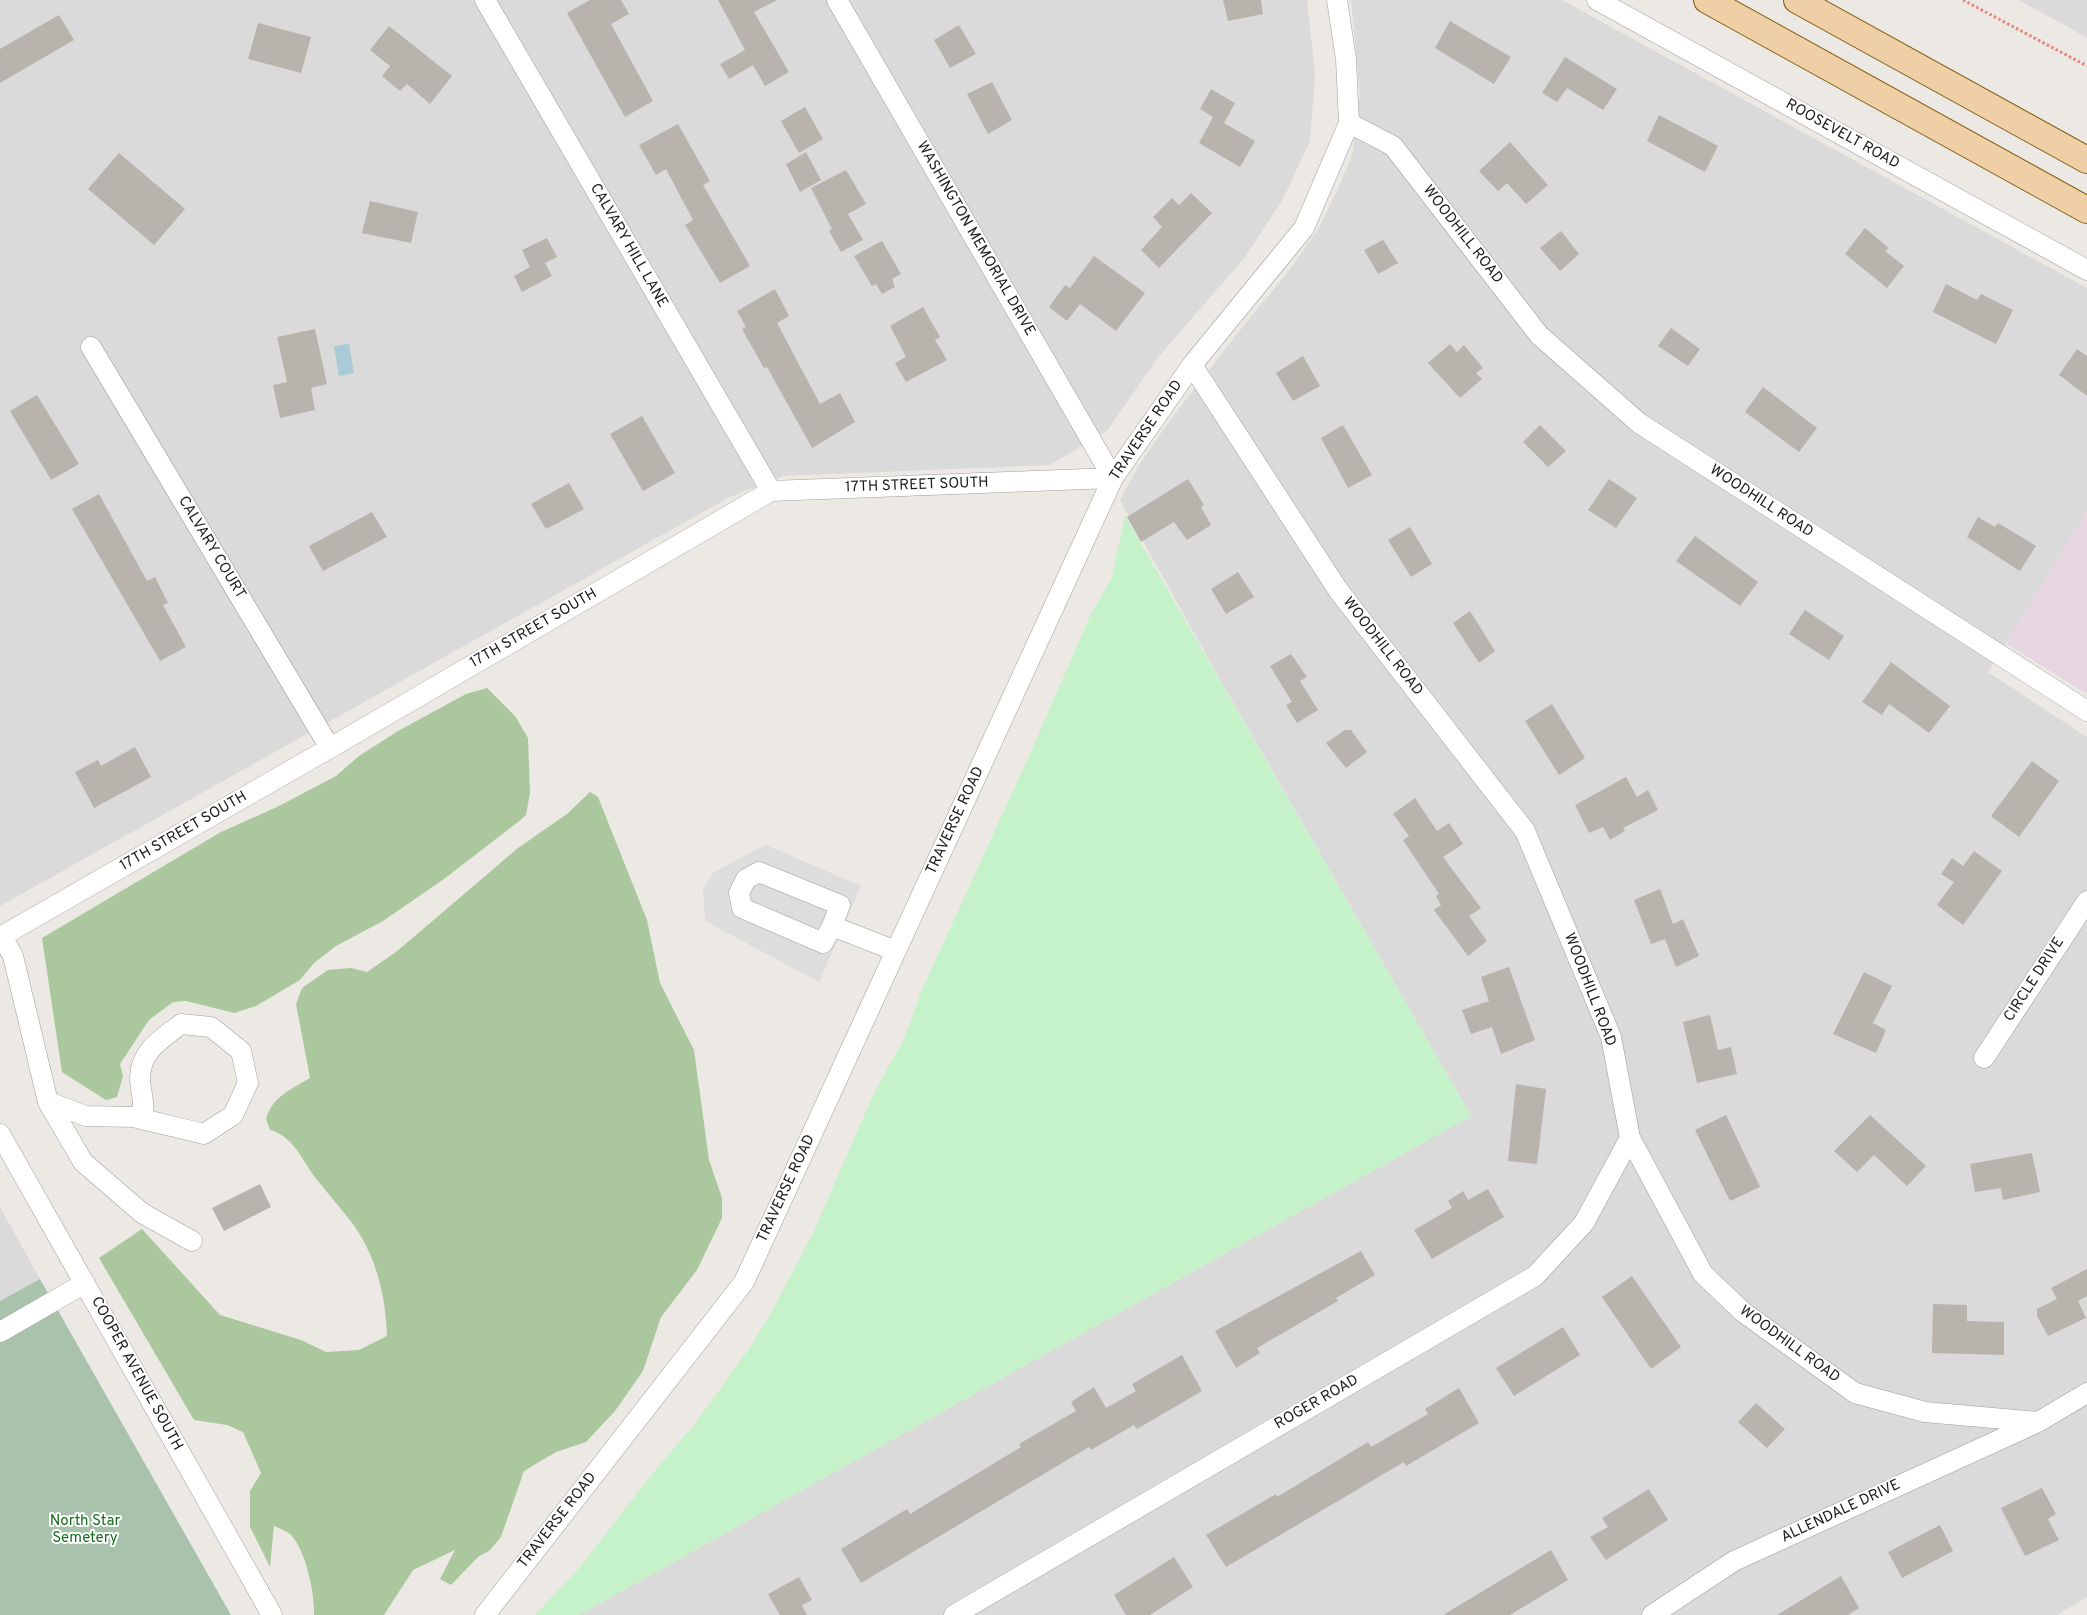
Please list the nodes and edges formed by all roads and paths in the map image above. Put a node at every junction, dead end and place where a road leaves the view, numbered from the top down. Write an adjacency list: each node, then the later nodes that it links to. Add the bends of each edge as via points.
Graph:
1 (485, 0): 16 (street, CALVARY HILL LANE)
2 (837, 0): 15 (street, WASHINGTON MEMORIAL DRIVE)
3 (1338, 0): 9 (street, TRAVERSE ROAD, via 1346,59)
4 (1597, 0): 12 (street, ROOSEVELT ROAD)
5 (1707, 0): 11 (main road)
6 (1797, 0): 10 (main road)
7 (1963, 0): 8 (path)
8 (2087, 66)
9 (1349, 123): 14 (street, TRAVERSE ROAD, via 1304,228); 17 (street, WOODHILL ROAD, via 1393,146 1539,335 1639,424)
10 (2087, 160)
11 (2087, 210)
12 (2087, 270)
13 (91, 347): 18 (street, CALVARY COURT)
14 (1192, 365): 15 (street, TRAVERSE ROAD); 27 (street, WOODHILL ROAD, via 1338,590 1526,830 1611,1037)
15 (1113, 478): 16 (street, 17TH STREET SOUTH); 22 (street, TRAVERSE ROAD)
16 (771, 491): 18 (street, 17TH STREET SOUTH)
17 (2087, 711)
18 (330, 748): 21 (street, 17TH STREET SOUTH)
19 (2087, 902): 23 (street, CIRCLE DRIVE)
20 (832, 926): 20 (street, via 823,943 742,908 739,893 746,879 759,872 840,905); 22 (street)
21 (1, 936): 24 (street, via 12,956)
22 (896, 951): 34 (street, TRAVERSE ROAD, via 744,1282)
23 (1984, 1058)
24 (48, 1102): 25 (street, via 86,1116); 28 (street, via 83,1162 142,1213)
25 (142, 1119): 25 (street, via 204,1134 233,1115 248,1083 241,1051 211,1027 181,1024 147,1050 140,1076 145,1106)
26 (0, 1134): 29 (street, COOPER AVENUE SOUTH)
27 (1630, 1138): 32 (street, WOODHILL ROAD, via 1703,1274 1743,1312 1855,1393 1925,1412); 35 (street, ROGER ROAD, via 1584,1224 1536,1276)
28 (192, 1241)
29 (84, 1283): 30 (street); 33 (street, COOPER AVENUE SOUTH)
30 (0, 1332)
31 (2087, 1392): 32 (street)
32 (2038, 1422): 36 (street, ALLENDALE DRIVE, via 1734,1560)
33 (272, 1615)
34 (484, 1615)
35 (954, 1615)
36 (1652, 1615)

